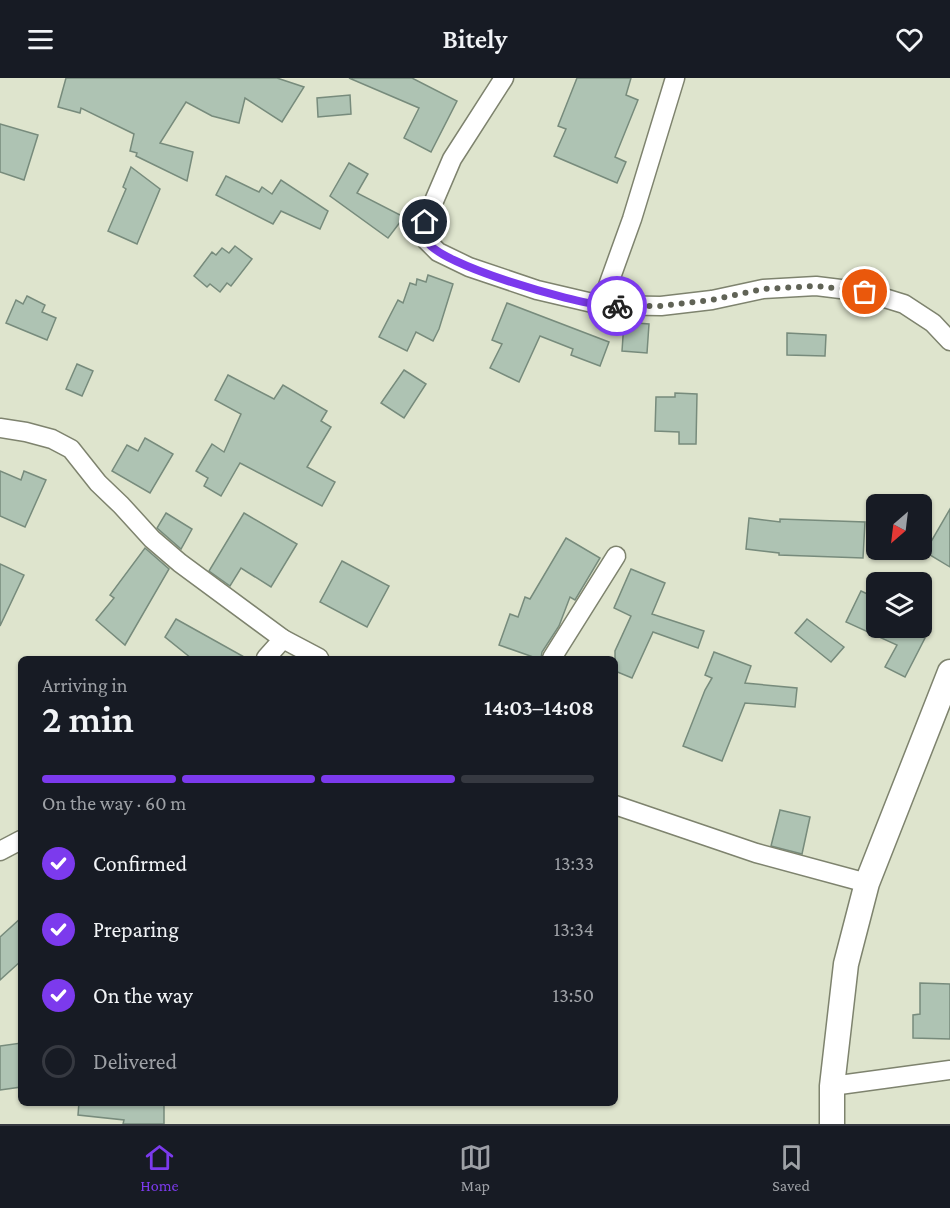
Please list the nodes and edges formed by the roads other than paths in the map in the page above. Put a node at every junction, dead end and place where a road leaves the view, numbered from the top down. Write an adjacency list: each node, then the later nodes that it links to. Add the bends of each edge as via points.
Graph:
1 (504, 78): 3 (street, via 452,159 425,222 426,240 438,252 469,267 537,291)
2 (675, 78): 3 (street)
3 (601, 305): 4 (street, via 661,306 763,289 816,286 865,292 904,304)
4 (950, 340)
5 (0, 428): 7 (street, via 52,439 71,449 152,539)
6 (616, 556): 10 (street)
7 (283, 639): 8 (street); 9 (street)
8 (268, 656)
9 (315, 656)
10 (553, 656)
11 (950, 672): 15 (street)
12 (618, 806): 15 (street, via 756,853)
13 (18, 842): 14 (street)
14 (0, 851)
15 (867, 883): 17 (street, via 846,964)
16 (950, 1070): 17 (street)
17 (832, 1086): 18 (street)
18 (832, 1124)

